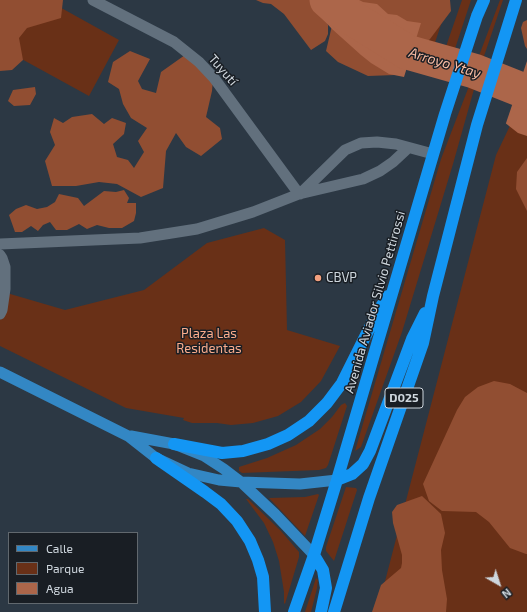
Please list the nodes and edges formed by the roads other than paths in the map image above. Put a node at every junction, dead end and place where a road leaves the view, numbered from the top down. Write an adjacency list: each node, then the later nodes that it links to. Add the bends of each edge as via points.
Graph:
1 (93, 0): 6 (street, Tuyutí, via 174,42 199,62 214,78)
2 (484, 0): 5 (highway, Avenida Aviador Silvio Pettirossi)
3 (516, 0): 10 (highway, D025, via 477,125)
4 (408, 148): 5 (street); 6 (street, via 394,162 364,178); 6 (street, via 396,144 361,143 345,150)
5 (433, 154): 9 (highway, Avenida Aviador Silvio Pettirossi)
6 (300, 194): 7 (street, via 197,229 140,238)
7 (0, 244)
8 (0, 255): 11 (street, via 5,266 5,289)
9 (395, 285): 14 (highway, via 378,311 342,383 327,404 309,421 288,435 243,451 222,453); 16 (highway, Avenida Aviador Silvio Pettirossi)
10 (433, 296): 16 (highway, via 412,339 370,451 363,464 352,474); 22 (highway, D025, via 423,343 369,498)
11 (0, 314)
12 (0, 372): 13 (main road)
13 (128, 436): 14 (main road); 15 (main road)
14 (174, 444): 17 (main road, via 204,456)
15 (156, 458): 17 (main road, via 188,473); 19 (highway, via 206,492 237,521 258,560 263,577)
16 (337, 480): 17 (main road, via 300,484); 18 (highway, Avenida Aviador Silvio Pettirossi)
17 (241, 482): 18 (main road)
18 (314, 555): 20 (highway, Avenida Aviador Silvio Pettirossi); 21 (highway, via 323,570 326,588)
19 (265, 612)
20 (294, 612)
21 (321, 612)
22 (334, 612)

